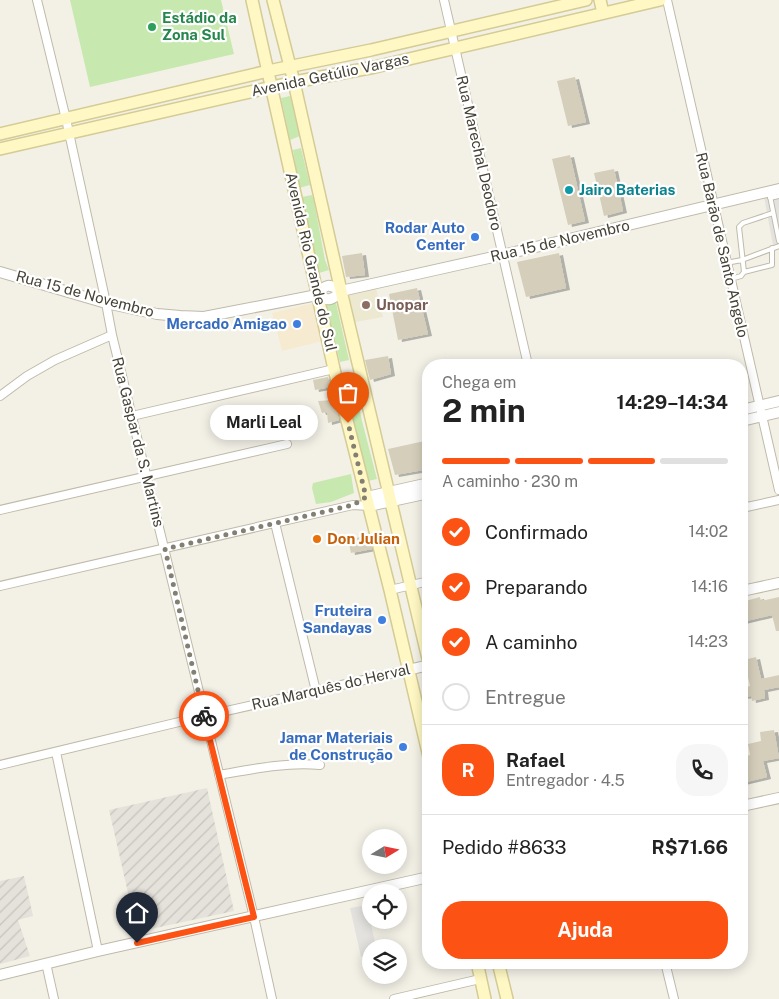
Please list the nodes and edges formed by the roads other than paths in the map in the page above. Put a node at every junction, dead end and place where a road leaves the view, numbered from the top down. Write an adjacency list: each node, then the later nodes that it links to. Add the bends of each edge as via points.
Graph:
1 (37, 0): 22 (street, Rua Gaspar da S. Martins)
2 (273, 0): 8 (main road); 15 (main road, Avenida Rio Grande do Sul)
3 (444, 0): 11 (street, Rua Marechal Deodoro)
4 (586, 0): 10 (main road, Avenida Getúlio Vargas)
5 (600, 0): 9 (main road)
6 (660, 0): 9 (main road, Avenida Getúlio Vargas)
7 (667, 0): 30 (street, Rua Barão de Santo Angelo)
8 (252, 3): 17 (main road, Avenida Rio Grande do Sul)
9 (603, 13): 12 (main road, Avenida Getúlio Vargas)
10 (519, 16): 11 (main road, Avenida Getúlio Vargas); 12 (main road)
11 (451, 31): 13 (street, Rua Marechal Deodoro); 14 (main road, Avenida Getúlio Vargas)
12 (523, 32): 13 (main road, Avenida Getúlio Vargas)
13 (455, 48): 16 (main road, Avenida Getúlio Vargas); 35 (street, Rua Marechal Deodoro)
14 (371, 50): 15 (main road, Avenida Getúlio Vargas); 16 (main road)
15 (290, 66): 17 (main road, Avenida Getúlio Vargas); 18 (main road, Avenida Rio Grande do Sul)
16 (375, 67): 18 (main road, Avenida Getúlio Vargas)
17 (268, 70): 19 (main road, Avenida Rio Grande do Sul); 20 (main road, Avenida Getúlio Vargas)
18 (294, 82): 19 (main road, Avenida Getúlio Vargas); 25 (main road, Avenida Rio Grande do Sul)
19 (272, 88): 21 (main road, Avenida Getúlio Vargas); 25 (main road, Avenida Rio Grande do Sul)
20 (173, 94): 21 (main road); 22 (main road, Avenida Getúlio Vargas)
21 (176, 108): 23 (main road, Avenida Getúlio Vargas)
22 (66, 118): 23 (street, Rua Gaspar da S. Martins); 24 (main road, Avenida Getúlio Vargas)
23 (69, 133): 26 (main road, Avenida Getúlio Vargas); 43 (street, Rua Gaspar da S. Martins)
24 (0, 134)
25 (296, 142): 27 (main road, Avenida Rio Grande do Sul); 27 (main road, Avenida Rio Grande do Sul)
26 (0, 149)
27 (306, 191): 41 (main road, Avenida Rio Grande do Sul); 42 (main road, Avenida Rio Grande do Sul)
28 (773, 193): 29 (lane); 30 (street, Rua 15 de Novembro); 31 (lane)
29 (779, 196)
30 (713, 205): 35 (street, Rua 15 de Novembro); 37 (street, Rua Barão de Santo Angelo)
31 (773, 213): 32 (lane); 36 (lane, via 739,227)
32 (779, 241)
33 (779, 246): 34 (lane)
34 (772, 248): 36 (lane); 39 (lane, via 772,265)
35 (502, 255): 41 (street, Rua 15 de Novembro); 45 (street, Rua Marechal Deodoro)
36 (742, 260): 37 (lane); 39 (lane)
37 (726, 263): 40 (street, Rua Barão de Santo Angelo)
38 (0, 272): 43 (street, Rua 15 de Novembro)
39 (744, 272): 40 (lane)
40 (730, 279): 52 (street, Rua Barão de Santo Angelo)
41 (341, 291): 42 (street, Rua 15 de Novembro, via 330,300); 48 (main road, Avenida Rio Grande do Sul)
42 (317, 295): 43 (street, Rua 15 de Novembro, via 204,317 157,314); 46 (main road, Avenida Rio Grande do Sul)
43 (106, 303): 44 (street, Rua Gaspar da S. Martins)
44 (112, 335): 47 (street, via 55,360); 54 (street, Rua Gaspar da S. Martins)
45 (527, 359)
46 (334, 369): 50 (main road, Avenida Rio Grande do Sul); 54 (street)
47 (0, 396)
48 (366, 398): 50 (main road); 61 (main road, Avenida Rio Grande do Sul)
49 (779, 401): 52 (street)
50 (343, 404): 63 (main road, Avenida Rio Grande do Sul)
51 (748, 410): 52 (street)
52 (761, 411): 53 (street); 55 (street); 59 (street, Rua Barão de Santo Angelo)
53 (779, 412)
54 (132, 416): 57 (street, Rua Gaspar da S. Martins)
55 (748, 418)
56 (287, 444): 57 (street)
57 (146, 475): 65 (street); 67 (street, Rua Gaspar da S. Martins)
58 (422, 485): 61 (street)
59 (779, 490)
60 (422, 494): 61 (street)
61 (389, 497): 63 (street); 71 (main road, Avenida Rio Grande do Sul)
62 (779, 500): 64 (street)
63 (368, 502): 66 (street); 72 (main road, Avenida Rio Grande do Sul)
64 (748, 507)
65 (0, 510)
66 (275, 523): 67 (street); 77 (street)
67 (165, 549): 70 (street); 78 (street, Rua Gaspar da S. Martins)
68 (422, 583): 71 (street)
69 (779, 583): 73 (street)
70 (0, 586)
71 (410, 586): 72 (street); 74 (main road, Avenida Rio Grande do Sul)
72 (390, 590): 76 (main road, Avenida Rio Grande do Sul)
73 (748, 591)
74 (422, 635)
75 (422, 666): 76 (street, Rua Marquês do Herval)
76 (408, 670): 77 (street, Rua Marquês do Herval); 79 (main road, Avenida Rio Grande do Sul)
77 (316, 691): 78 (street, Rua Marquês do Herval)
78 (204, 716): 80 (street, Rua Marquês do Herval); 83 (street, Rua Gaspar da S. Martins)
79 (422, 728)
80 (56, 752): 81 (street, Rua Marquês do Herval); 88 (street)
81 (0, 765)
82 (320, 765): 83 (street, via 282,765)
83 (219, 775): 87 (street, Rua Gaspar da S. Martins)
84 (779, 798): 85 (street)
85 (748, 805)
86 (422, 880): 87 (street)
87 (254, 917): 88 (street); 96 (street, Rua Gaspar da S. Martins)
88 (98, 951): 89 (street)
89 (46, 963): 93 (street); 95 (street)
90 (478, 969): 94 (main road)
91 (500, 969): 99 (main road)
92 (668, 969): 100 (street)
93 (0, 975)
94 (480, 979): 97 (street); 98 (main road)
95 (54, 999)
96 (272, 999)
97 (394, 999)
98 (485, 999)
99 (507, 999)
100 (674, 999)

